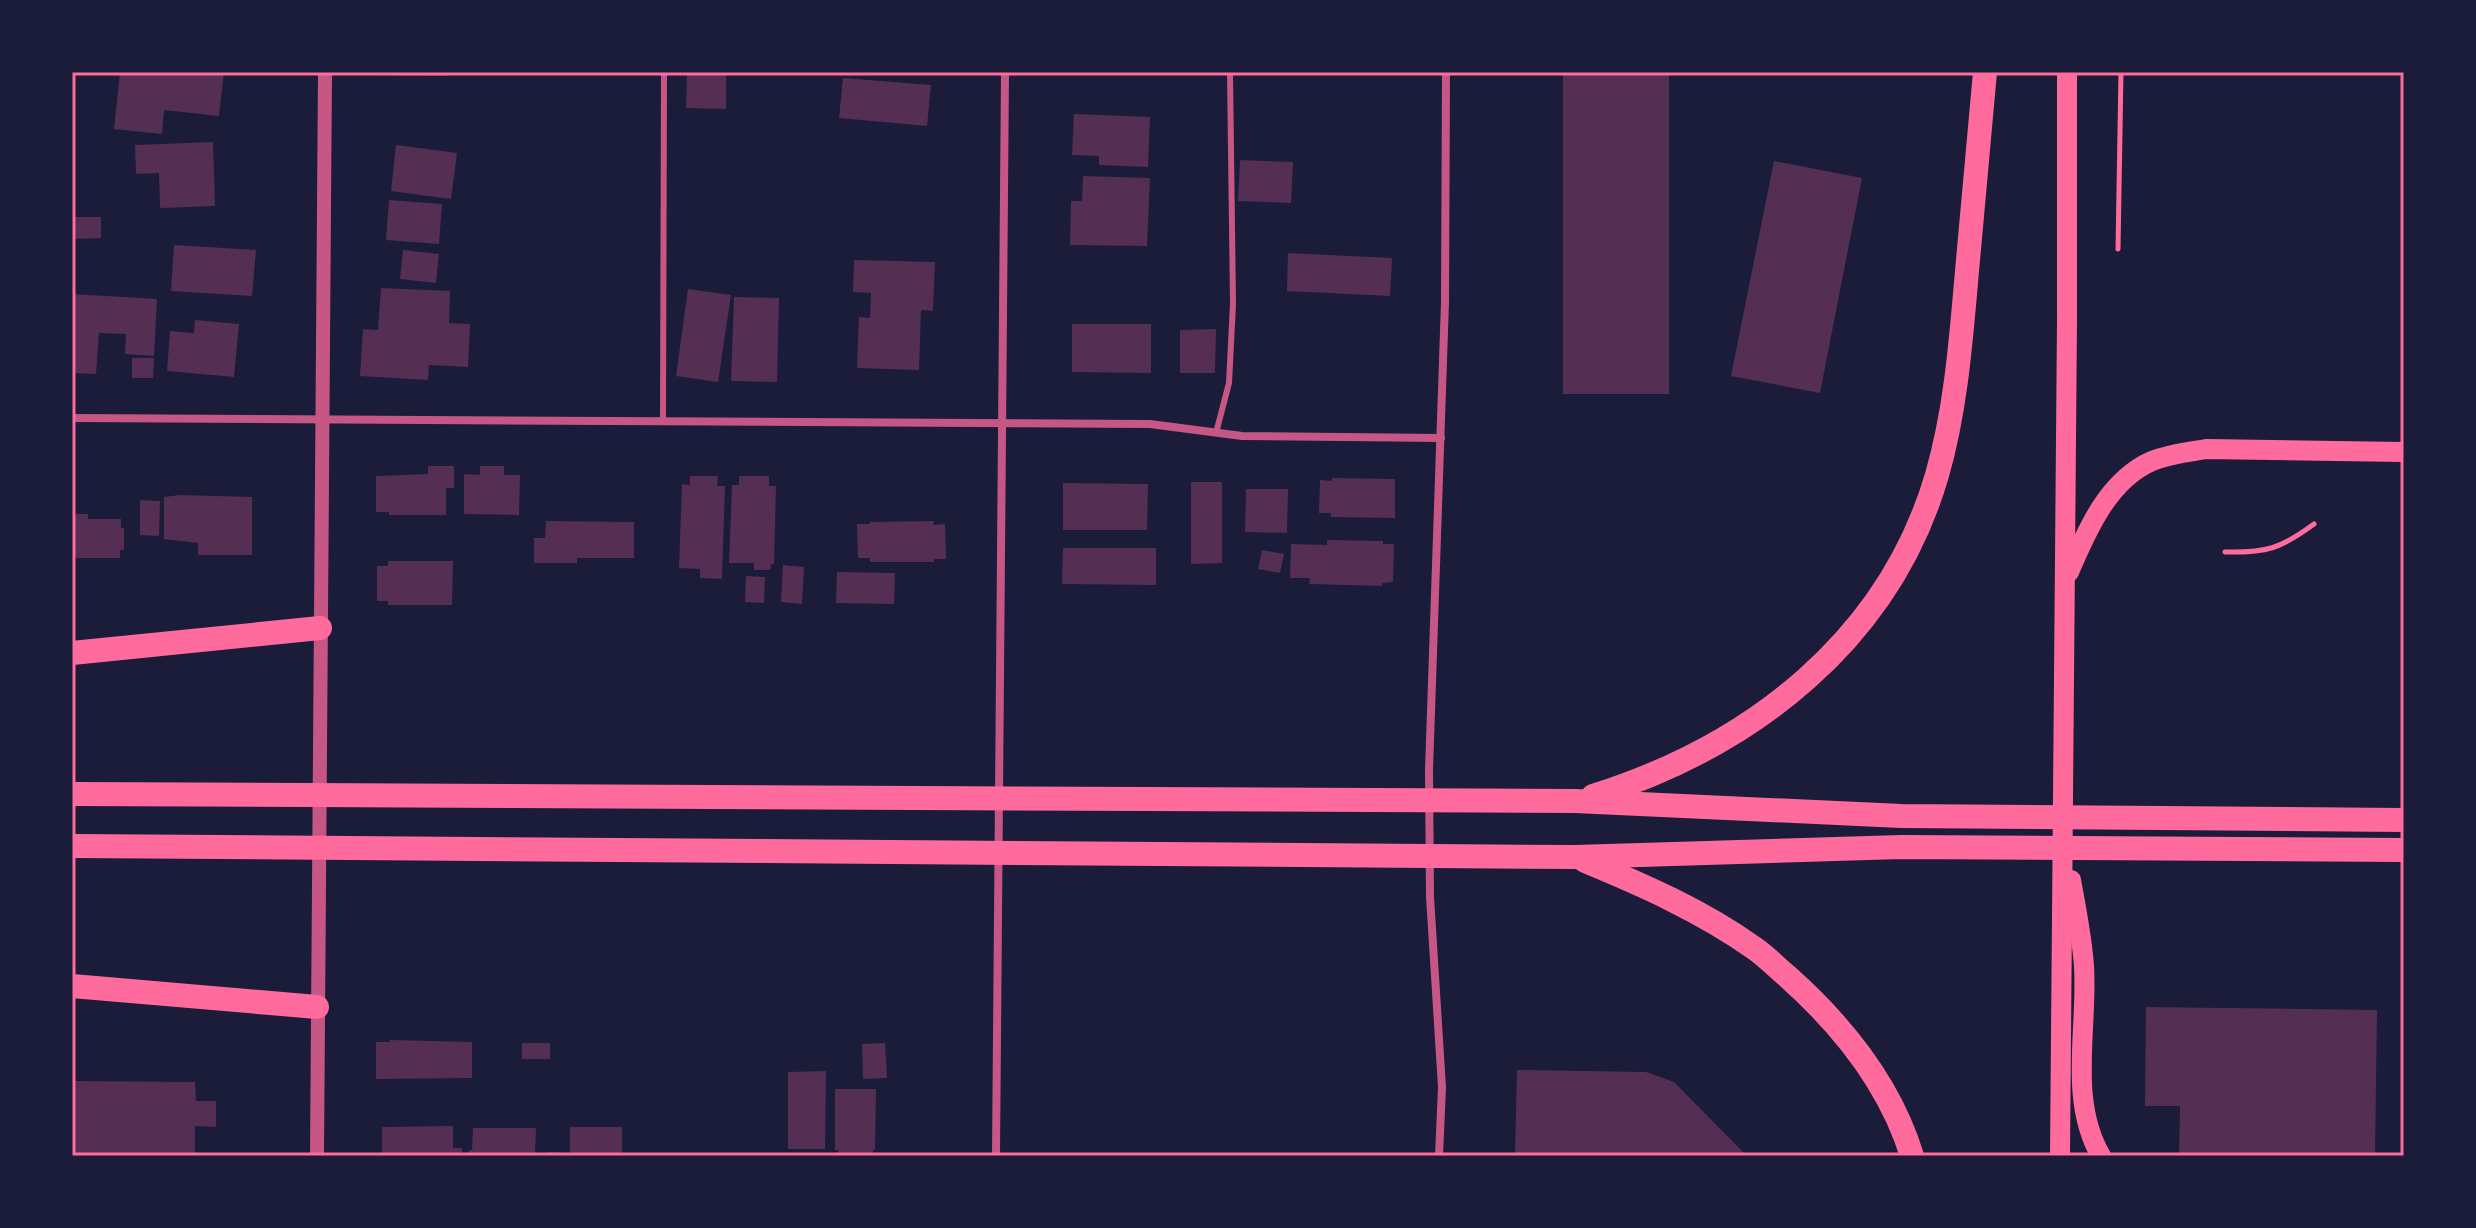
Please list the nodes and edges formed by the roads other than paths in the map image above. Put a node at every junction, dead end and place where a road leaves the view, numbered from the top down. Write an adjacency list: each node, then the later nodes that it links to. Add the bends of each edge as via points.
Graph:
1 (325, 72): 9 (street)
2 (664, 72): 10 (lane)
3 (1005, 72): 11 (street)
4 (1230, 72): 12 (lane, via 1233,304 1229,383)
5 (1446, 72): 13 (street)
6 (1985, 72): 19 (highway, via 1952,412 1913,538 1880,599 1832,656 1777,704 1663,770)
7 (2067, 72): 15 (main road)
8 (72, 418): 9 (street)
9 (322, 419): 10 (street); 16 (street)
10 (663, 421): 11 (street)
11 (1002, 423): 12 (street, via 1150,424); 28 (street)
12 (1216, 433): 13 (street)
13 (1441, 438): 29 (street, via 1429,770 1430,897 1442,1087)
14 (2404, 452): 15 (main road, via 2206,449 2150,462 2101,506)
15 (2064, 583): 21 (main road)
16 (320, 628): 17 (highway); 26 (street)
17 (72, 653)
18 (72, 794): 19 (highway)
19 (1575, 801): 20 (highway, via 1901,816)
20 (2404, 820)
21 (2063, 834): 31 (main road); 32 (main road, via 2084,967 2082,1093)
22 (72, 846): 24 (highway)
23 (2404, 850): 24 (highway, via 1901,847)
24 (1575, 857): 30 (highway, via 1701,915 1755,949 1805,993 1852,1042 1887,1097)
25 (72, 986): 26 (highway)
26 (317, 1007): 27 (street)
27 (317, 1156)
28 (996, 1156)
29 (1439, 1156)
30 (1912, 1156)
31 (2060, 1156)
32 (2101, 1156)

